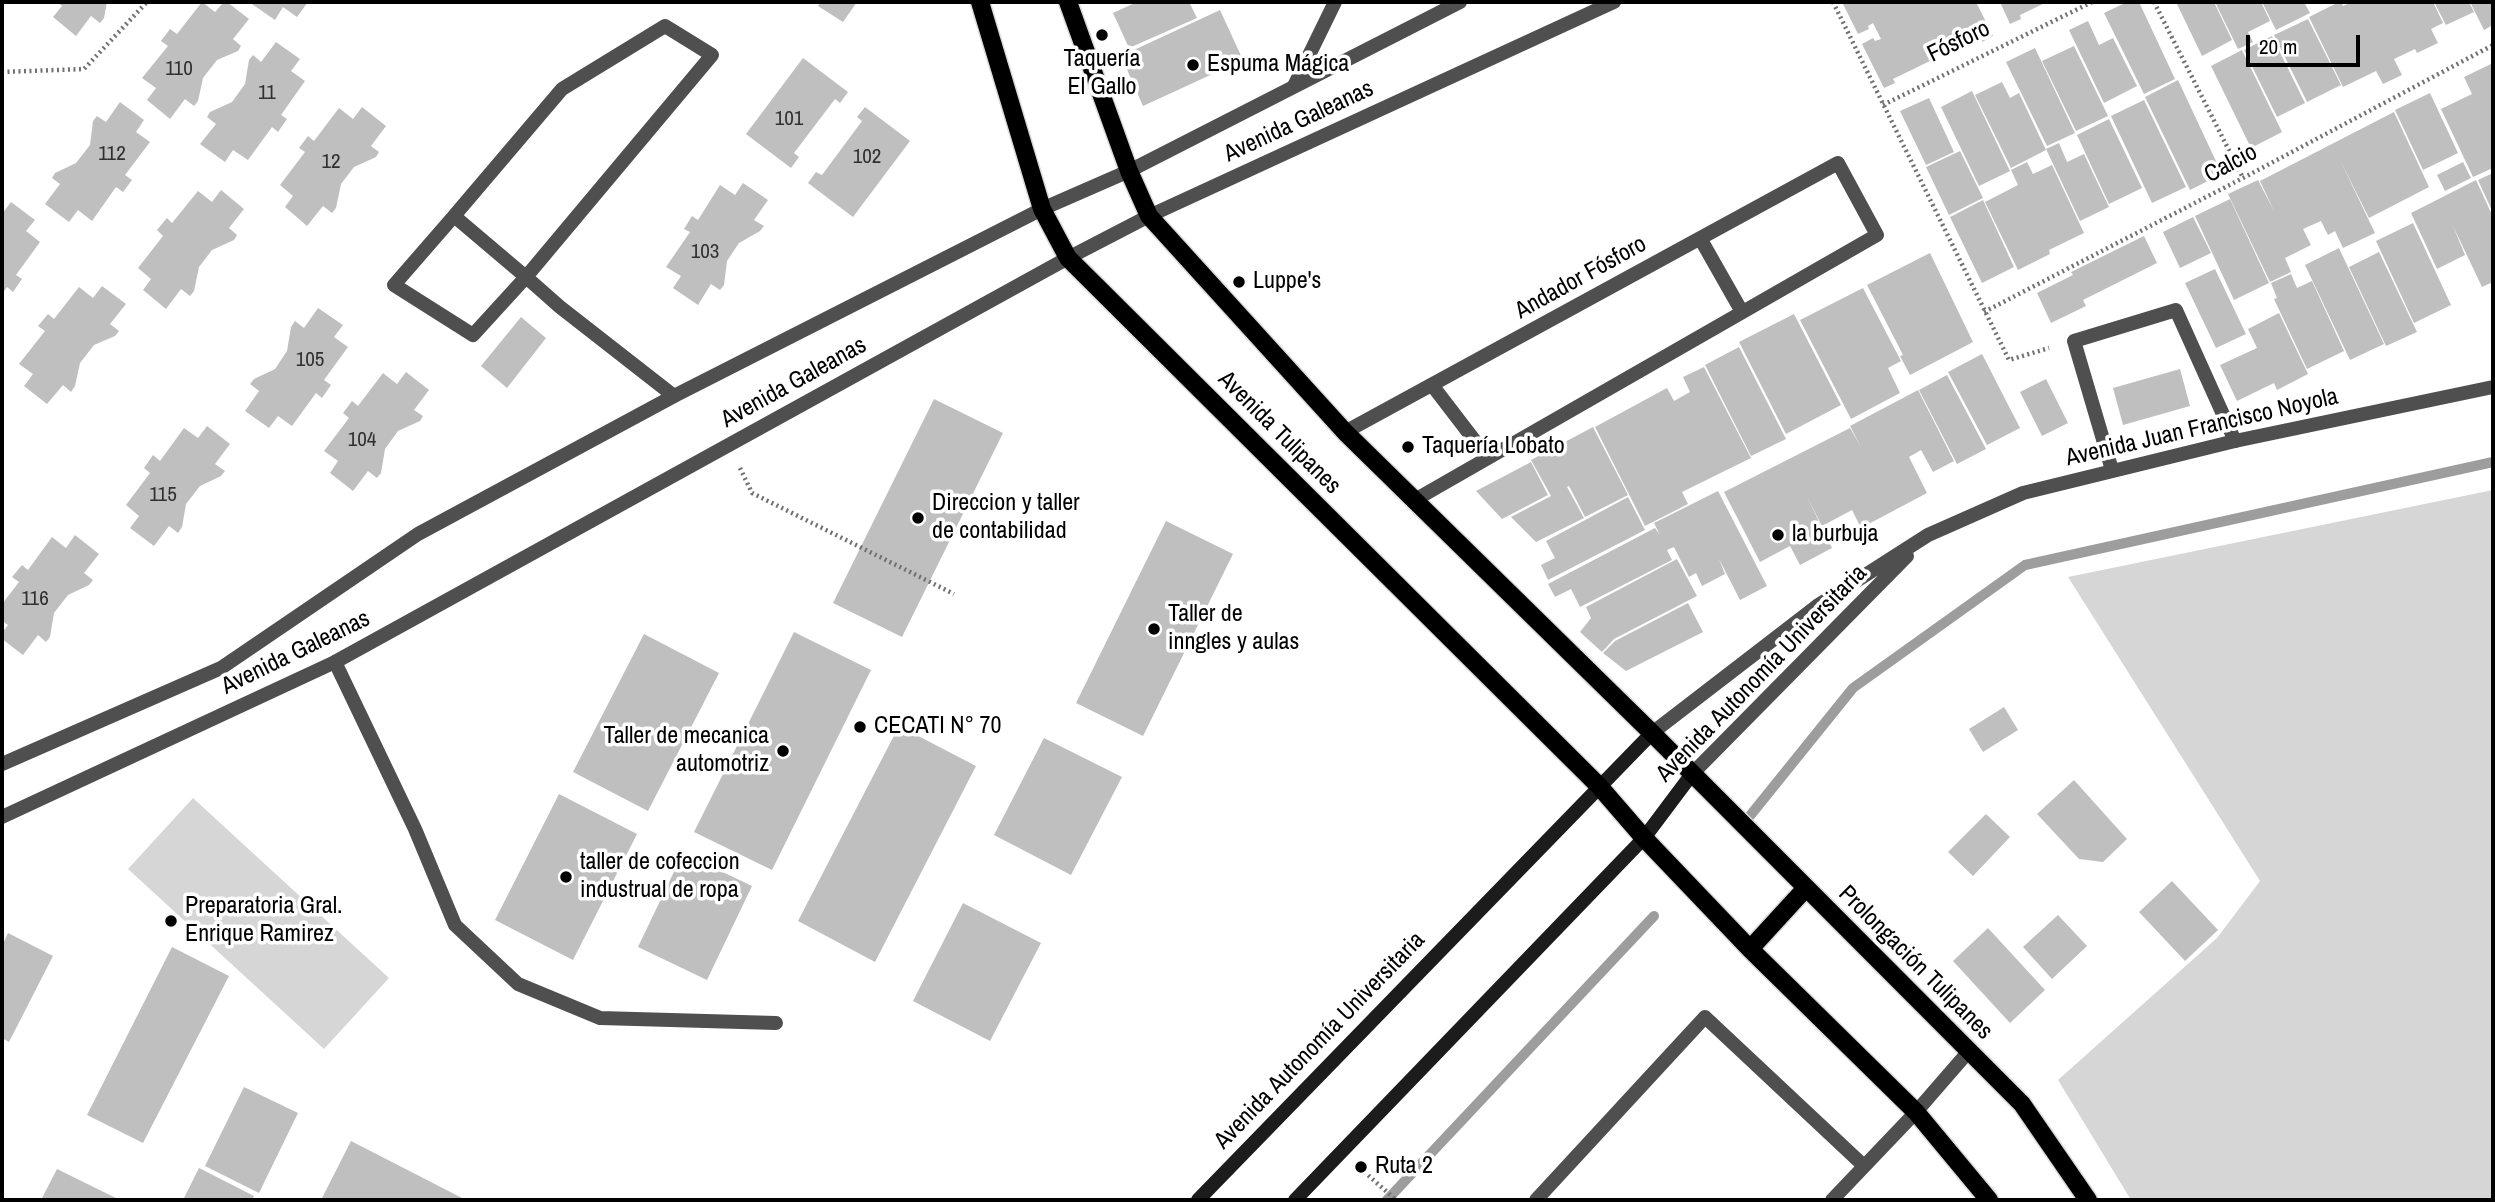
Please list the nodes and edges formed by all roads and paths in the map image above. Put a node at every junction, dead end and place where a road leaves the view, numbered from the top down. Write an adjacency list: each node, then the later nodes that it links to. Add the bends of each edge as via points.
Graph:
1 (147, 2): 11 (path, via 84,69)
2 (980, 2): 16 (main road, Avenida Tulipanes)
3 (1069, 2): 14 (main road, Avenida Tulipanes)
4 (1335, 2): 12 (street)
5 (1460, 2): 12 (street, Avenida Galeanas)
6 (1614, 2): 18 (street, Avenida Galeanas)
7 (1833, 2): 13 (path)
8 (2092, 2): 13 (path, Fósforo)
9 (2154, 2): 15 (path)
10 (2493, 45): 15 (path, Calcio)
11 (2, 72)
12 (1294, 86): 14 (street, Avenida Galeanas)
13 (1883, 104): 23 (path)
14 (1129, 171): 16 (street, Avenida Galeanas); 18 (main road, Avenida Tulipanes)
15 (2243, 178): 23 (path, Calcio)
16 (1042, 209): 20 (main road, Avenida Tulipanes); 27 (street, Avenida Galeanas)
17 (454, 216): 21 (street); 21 (street, via 394,285 473,335); 21 (street, via 562,89 665,26 712,55)
18 (1149, 216): 20 (street, Avenida Galeanas); 28 (main road, Avenida Tulipanes)
19 (1700, 238): 22 (street); 22 (street, Andador Fósforo, via 1838,163 1877,235); 25 (street, Andador Fósforo)
20 (1068, 258): 30 (street, Avenida Galeanas); 40 (main road, Avenida Tulipanes)
21 (526, 277): 27 (street)
22 (1742, 312): 31 (street)
23 (1984, 312): 24 (path, via 2009,360)
24 (2074, 341): 29 (street, via 2176,310); 32 (street)
25 (1433, 385): 28 (street, Andador Fósforo); 31 (street)
26 (2493, 387): 29 (street, Avenida Juan Francisco Noyola)
27 (674, 396): 38 (street, Avenida Galeanas, via 418,534 221,668)
28 (1345, 432): 33 (main road, Avenida Tulipanes)
29 (2235, 441): 32 (street, Avenida Juan Francisco Noyola)
30 (729, 445): 35 (path, via 752,493); 36 (street, Avenida Galeanas)
31 (1488, 458): 33 (street)
32 (2112, 470): 34 (street, Avenida Juan Francisco Noyola, via 2023,493)
33 (1413, 501): 37 (main road, Avenida Tulipanes)
34 (1928, 535): 37 (street, Avenida Autonomía Universitaria, via 1817,606); 39 (street, Avenida Autonomía Universitaria)
35 (954, 594)
36 (335, 662): 41 (street, Avenida Galeanas); 45 (street, via 456,925 519,984 600,1018)
37 (1652, 733): 39 (main road, Avenida Tulipanes); 40 (main road, Avenida Autonomía Universitaria)
38 (2, 764)
39 (1692, 775): 42 (main road, Avenida Autonomía Universitaria); 43 (main road, Prolongación Tulipanes)
40 (1599, 786): 42 (main road, Avenida Tulipanes); 50 (main road, Avenida Autonomía Universitaria)
41 (2, 817)
42 (1644, 838): 44 (main road); 48 (main road, Avenida Autonomía Universitaria)
43 (1805, 889): 44 (main road); 46 (main road, Prolongación Tulipanes)
44 (1750, 948): 47 (main road)
45 (776, 1023)
46 (1969, 1051): 47 (street); 56 (main road, Prolongación Tulipanes, via 2022,1104)
47 (1916, 1112): 49 (street); 55 (main road)
48 (1341, 1152): 51 (main road, Avenida Autonomía Universitaria); 52 (path)
49 (1864, 1166): 53 (street, via 1705,1017); 54 (street)
50 (1198, 1200)
51 (1295, 1200)
52 (1396, 1200)
53 (1536, 1200)
54 (1832, 1200)
55 (1989, 1200)
56 (2088, 1200)

